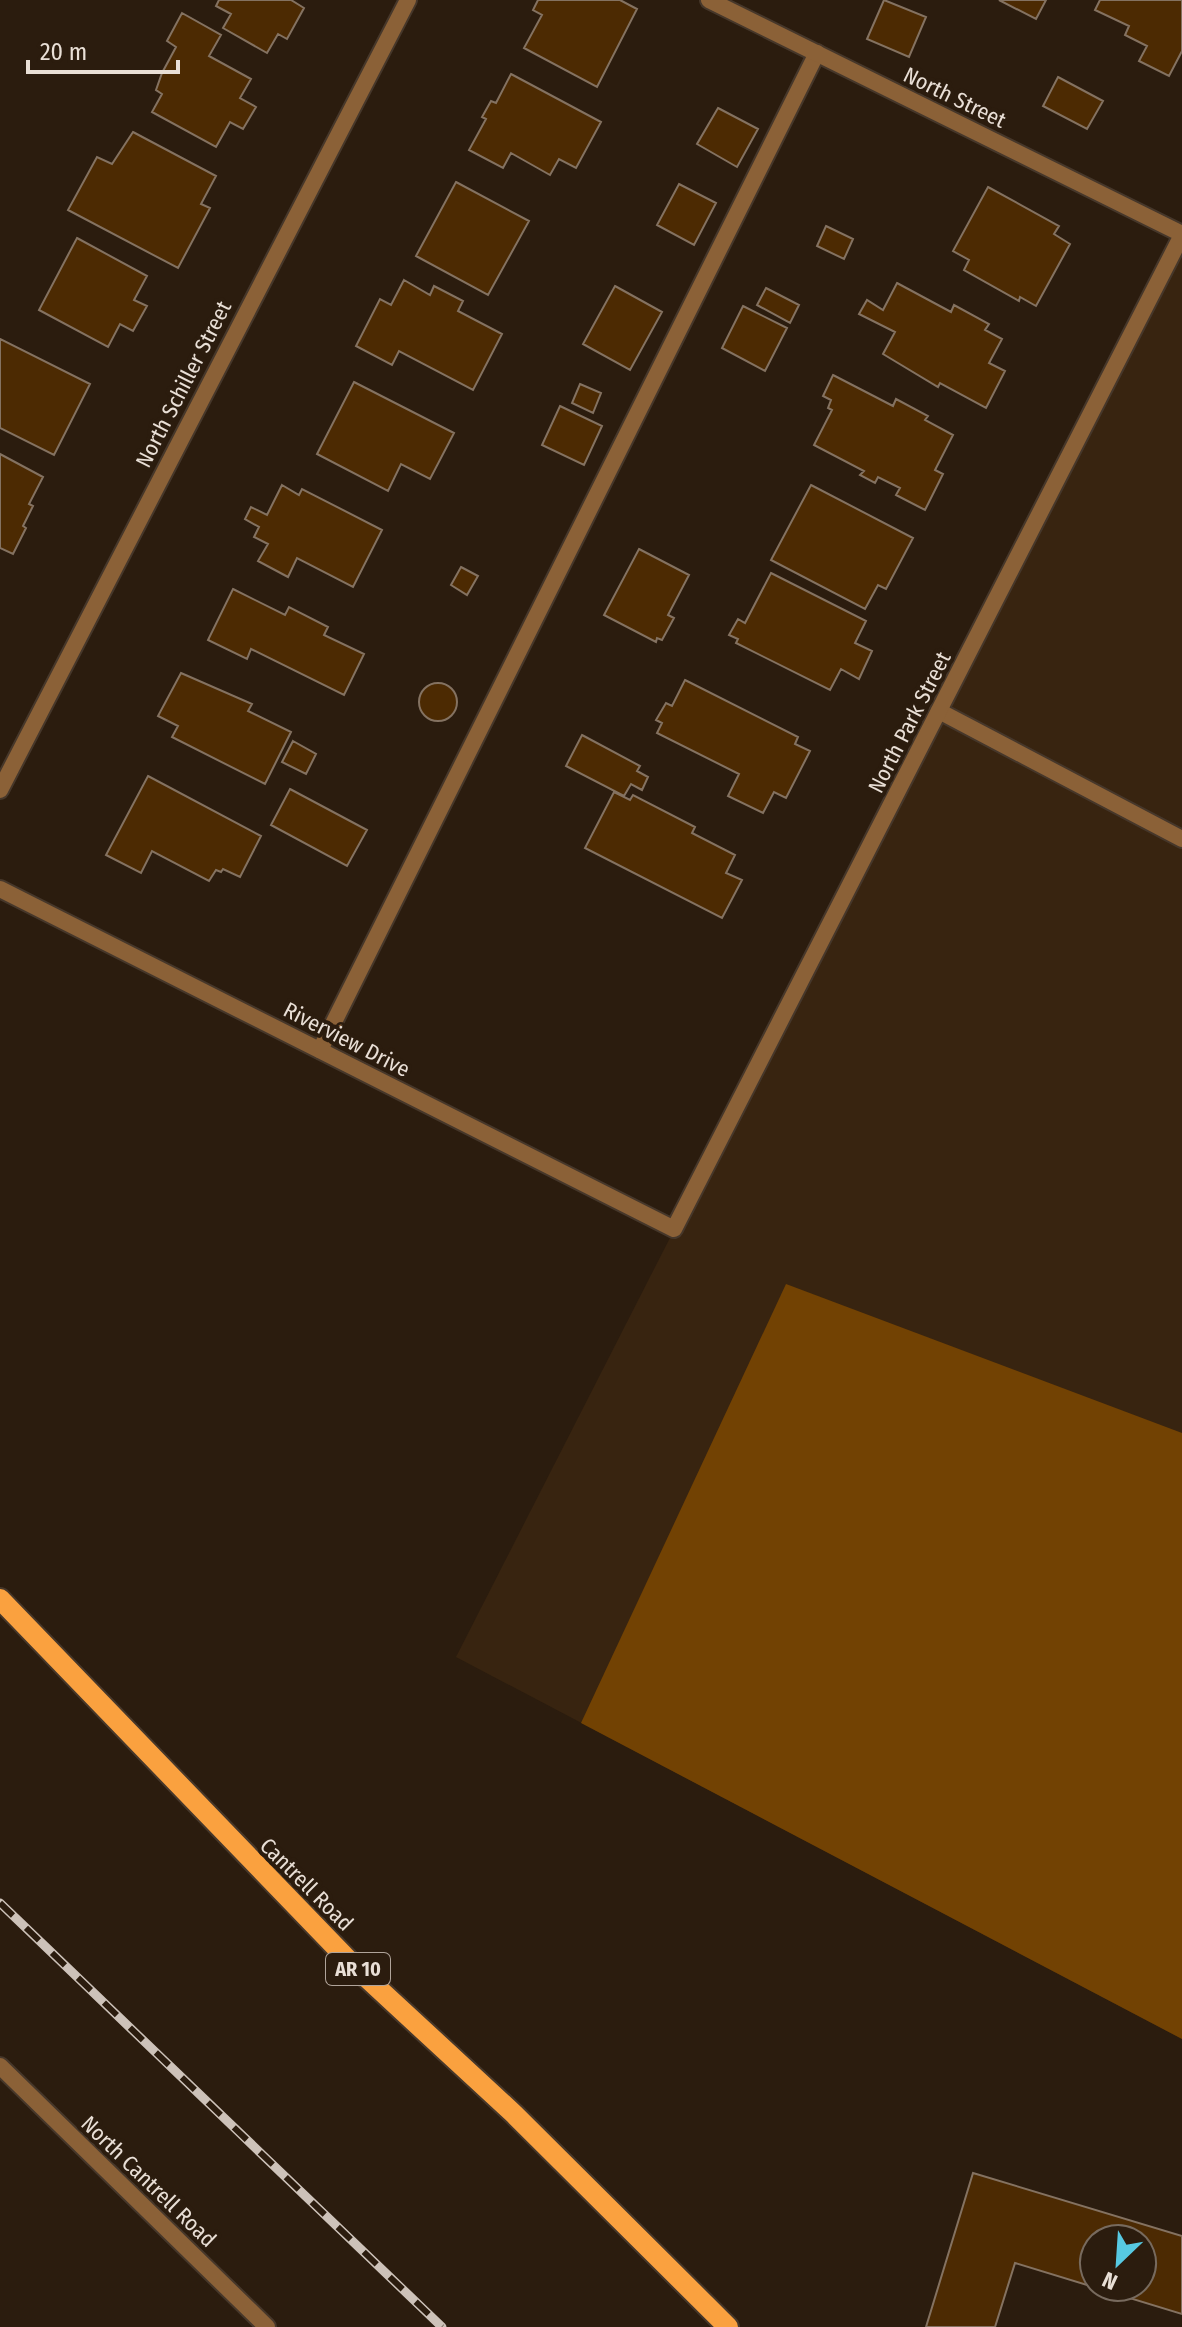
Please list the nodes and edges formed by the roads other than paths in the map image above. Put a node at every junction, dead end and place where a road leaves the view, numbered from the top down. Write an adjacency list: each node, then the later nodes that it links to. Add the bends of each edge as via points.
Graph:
1 (408, 0): 6 (street, North Schiller Street)
2 (709, 0): 3 (street, North Street)
3 (817, 53): 4 (street, North Street); 9 (street)
4 (1182, 234): 5 (street, North Park Street)
5 (939, 711): 7 (street); 10 (street, North Park Street)
6 (0, 790)
7 (1182, 839)
8 (0, 889): 9 (street, Riverview Drive)
9 (320, 1050): 10 (street, Riverview Drive)
10 (674, 1229)
11 (0, 1599): 14 (main road, Cantrell Road / AR 10, via 333,1945 514,2114)
12 (0, 2066): 13 (street, North Cantrell Road)
13 (267, 2327)
14 (728, 2327)

